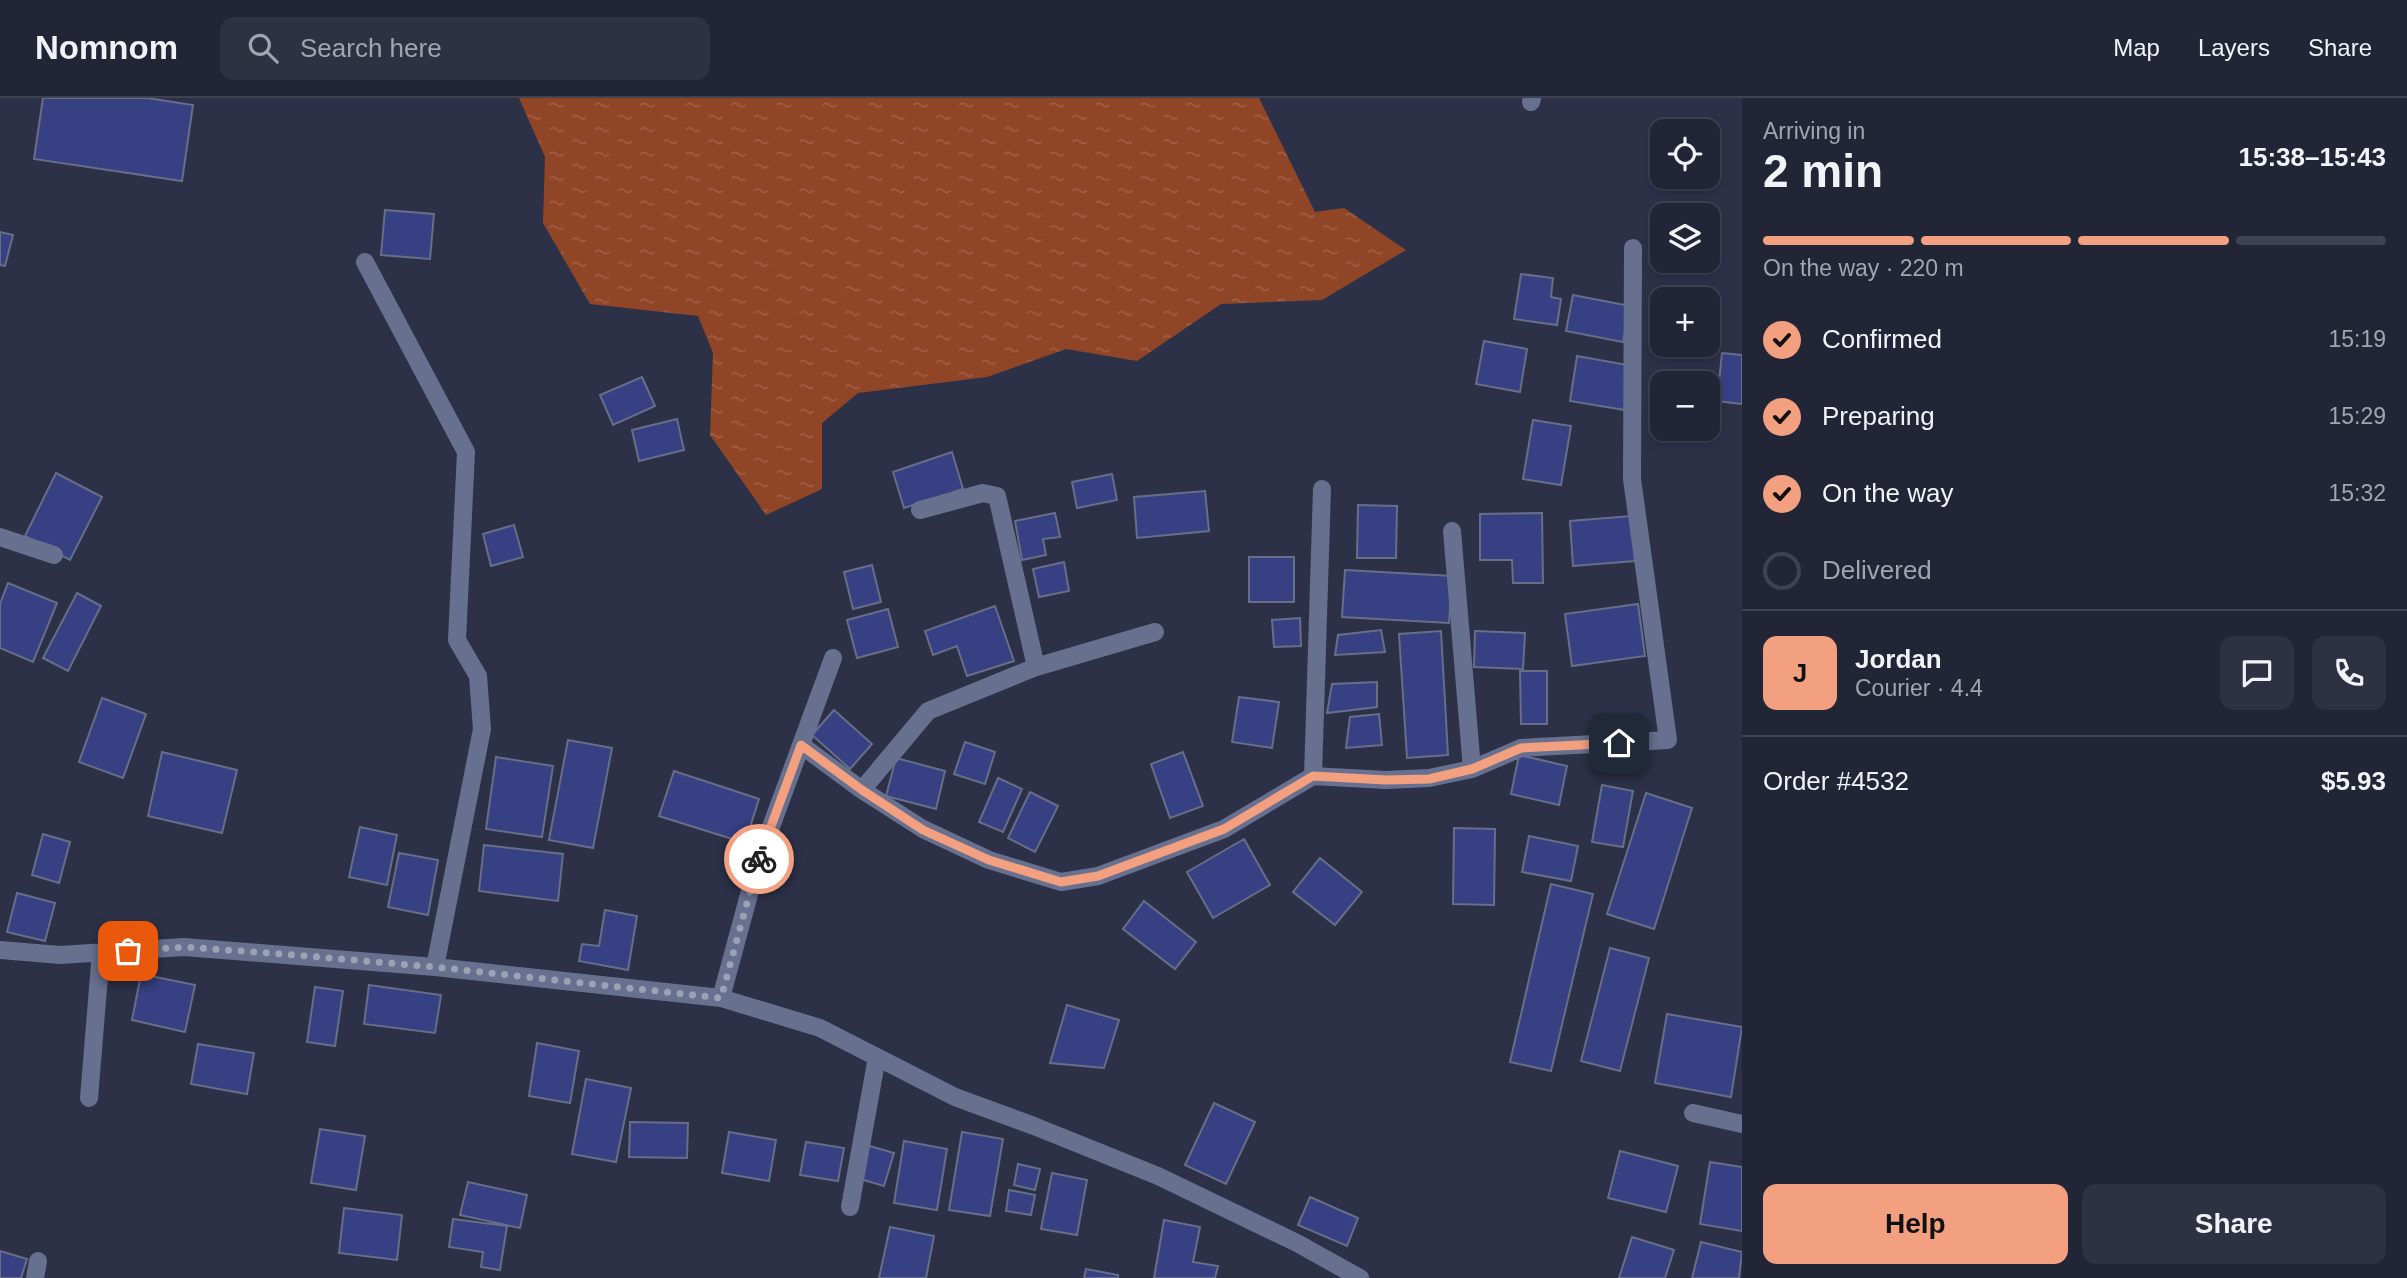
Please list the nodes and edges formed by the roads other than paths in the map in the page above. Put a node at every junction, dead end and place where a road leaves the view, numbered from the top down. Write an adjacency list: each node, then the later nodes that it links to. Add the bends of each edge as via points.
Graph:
1 (1633, 248): 12 (street, via 1632,479 1668,740 1521,748)
2 (365, 262): 17 (street, via 466,452 457,640 478,676 482,729)
3 (1322, 489): 13 (street)
4 (920, 510): 10 (street, via 983,493 997,496)
5 (1452, 531): 12 (street)
6 (0, 537): 7 (street)
7 (54, 555)
8 (1155, 632): 10 (street)
9 (832, 658): 11 (street)
10 (1036, 667): 14 (street, via 928,711)
11 (801, 745): 14 (street); 18 (street, via 757,864)
12 (1472, 769): 13 (street, via 1429,779)
13 (1313, 776): 14 (street, via 1224,829 1098,876 1061,882 989,860 923,830)
14 (862, 790)
15 (0, 950): 16 (street)
16 (101, 953): 17 (street, via 184,947); 20 (street)
17 (435, 967): 18 (street)
18 (721, 998): 19 (street, via 820,1028)
19 (877, 1057): 23 (street); 24 (street, via 955,1097 1158,1176)
20 (89, 1098)
21 (1693, 1113): 22 (street)
22 (1742, 1124)
23 (850, 1207)
24 (1360, 1278)

